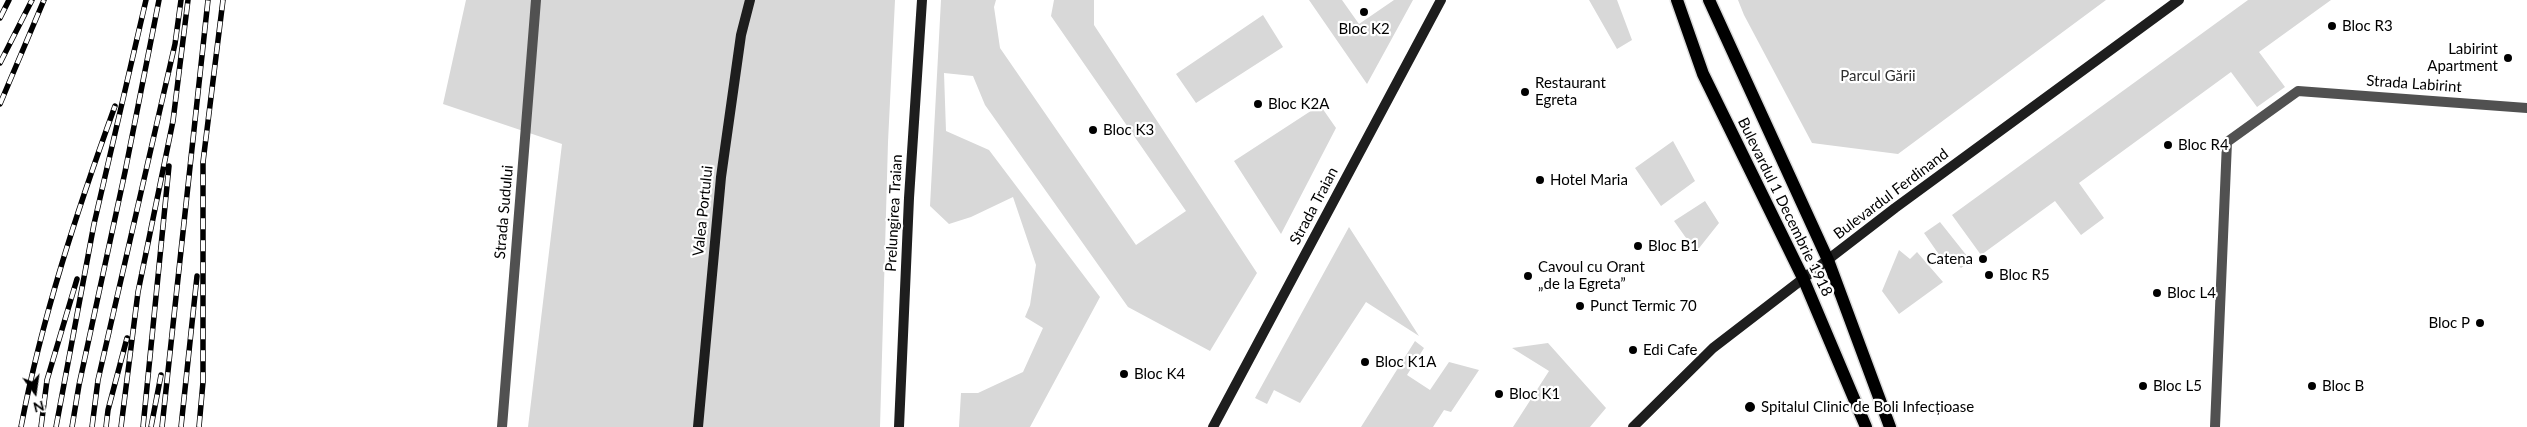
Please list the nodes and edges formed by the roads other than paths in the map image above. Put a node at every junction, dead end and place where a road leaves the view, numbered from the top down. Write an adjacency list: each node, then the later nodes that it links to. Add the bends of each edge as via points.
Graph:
1 (536, 0): 11 (street, Strada Sudului)
2 (750, 0): 12 (street, Valea Portului, via 741,35 721,177)
3 (922, 0): 13 (street, Prelungirea Traian)
4 (1441, 0): 14 (street, Strada Traian)
5 (1677, 0): 10 (main road, Bulevardul 1 Decembrie 1918, via 1703,74)
6 (1709, 0): 9 (main road, Bulevardul 1 Decembrie 1918)
7 (2179, 0): 9 (street, Bulevardul Ferdinand)
8 (2527, 108): 18 (street, Strada Labirint, via 2298,91 2228,142)
9 (1828, 260): 10 (street, Bulevardul Ferdinand); 17 (main road, Bulevardul 1 Decembrie 1918)
10 (1803, 278): 15 (street, Bulevardul Ferdinand, via 1713,348); 16 (main road, Bulevardul 1 Decembrie 1918)
11 (502, 427)
12 (698, 427)
13 (899, 427)
14 (1213, 427)
15 (1633, 427)
16 (1866, 427)
17 (1890, 427)
18 (2215, 427)

